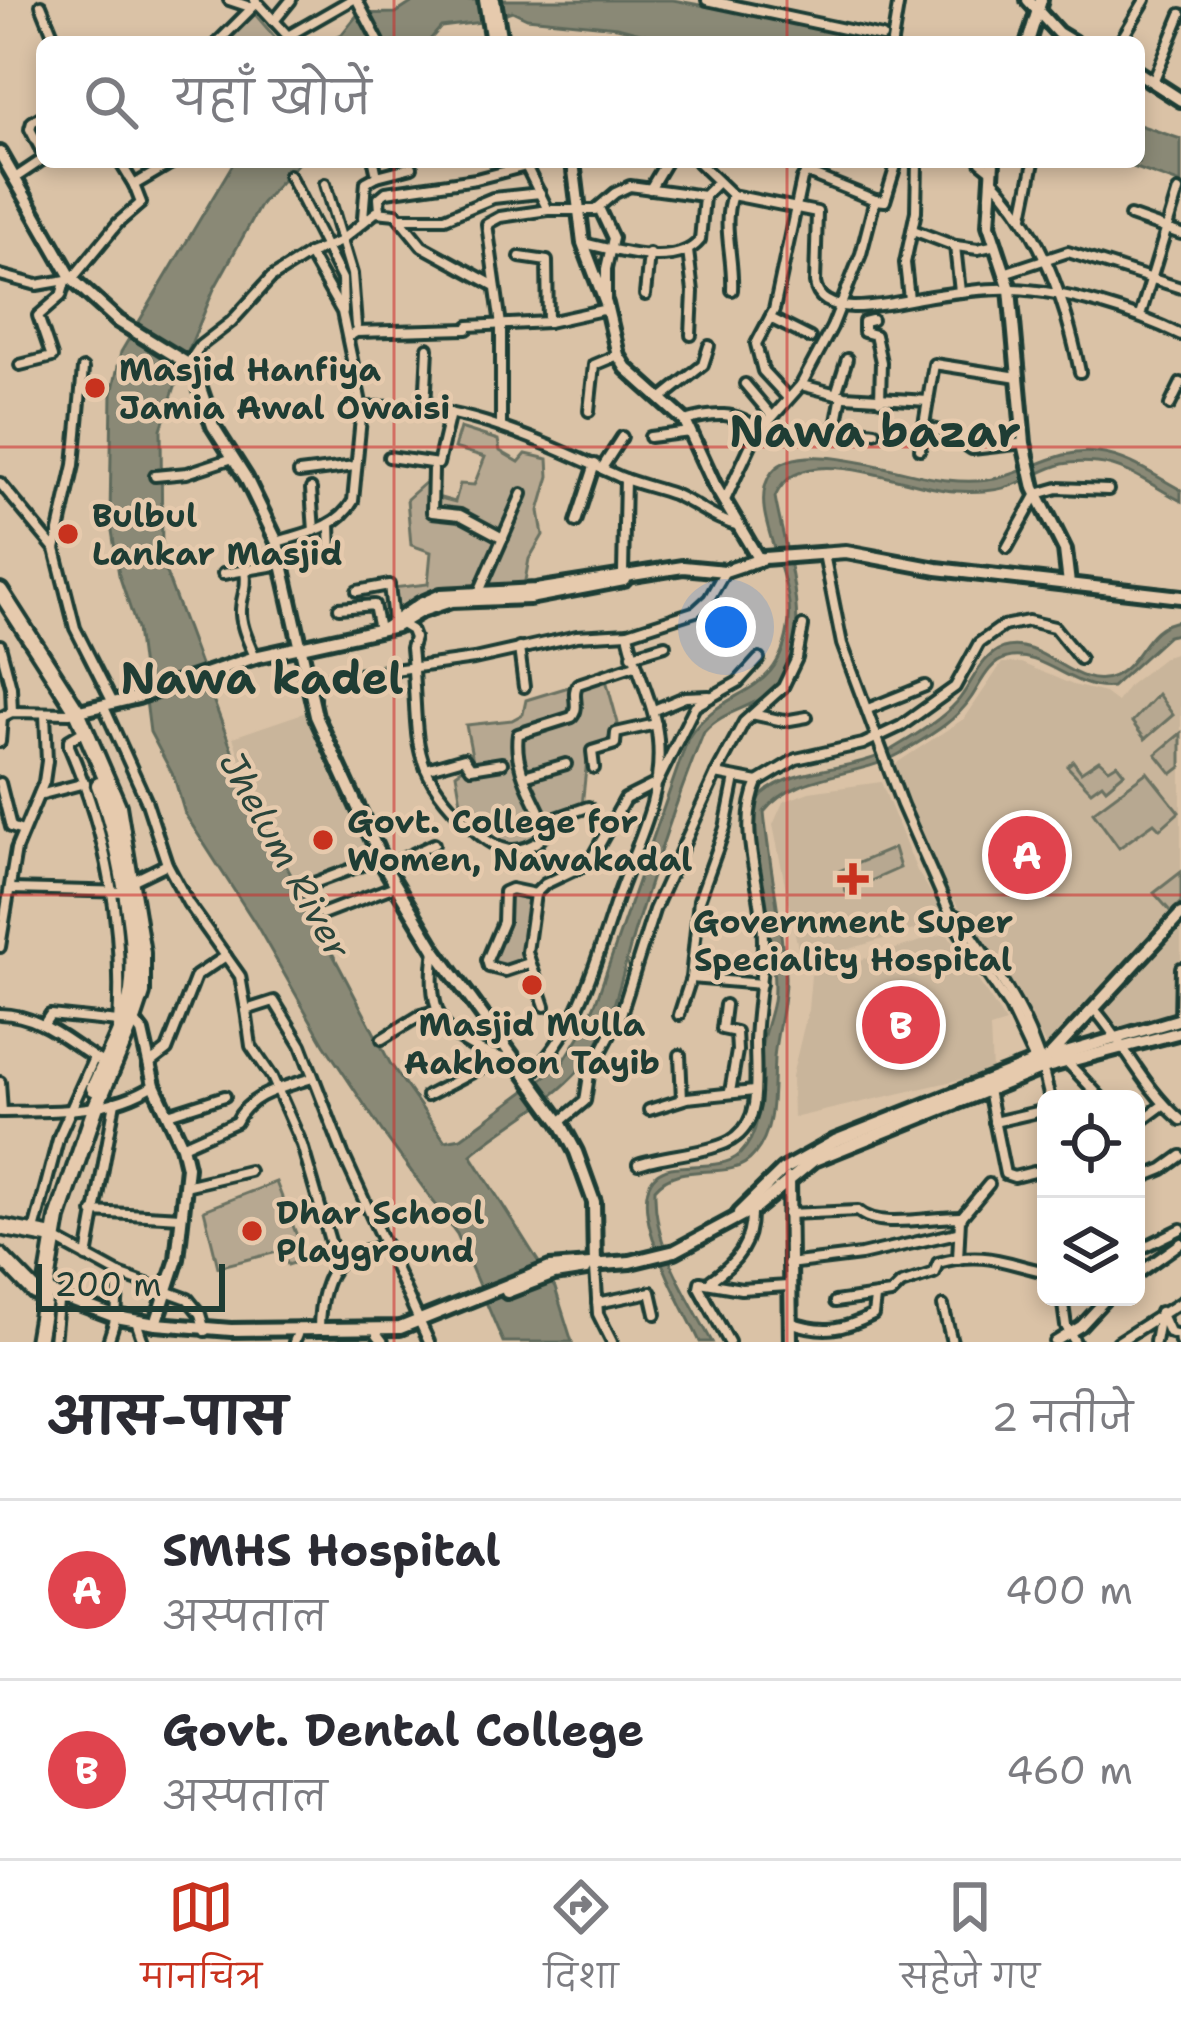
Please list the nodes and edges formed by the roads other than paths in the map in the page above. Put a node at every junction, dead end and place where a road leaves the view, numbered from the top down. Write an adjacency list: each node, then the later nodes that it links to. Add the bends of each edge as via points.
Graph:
1 (230, 0): 8 (street)
2 (291, 0): 12 (street)
3 (490, 0): 16 (main road)
4 (707, 0): 17 (street)
5 (899, 0): 18 (street)
6 (1145, 0): 21 (street)
7 (356, 1): 12 (street, via 288,36); 15 (street)
8 (254, 3): 12 (street); 14 (street)
9 (1035, 3): 19 (main road); 20 (main road)
10 (41, 5): 13 (street)
11 (1181, 14): 23 (street)
12 (274, 21)
13 (54, 36)
14 (224, 36)
15 (376, 36)
16 (496, 36)
17 (877, 36)
18 (894, 36)
19 (1029, 36)
20 (1063, 36)
21 (1124, 36)
22 (1145, 77): 23 (main road)
23 (1153, 82): 24 (main road)
24 (1181, 100)
25 (0, 153): 44 (main road)
26 (36, 161): 44 (street)
27 (124, 168): 47 (street)
28 (163, 168): 47 (street)
29 (375, 168): 43 (street)
30 (408, 168): 43 (street)
31 (512, 168): 58 (street, via 386,192)
32 (527, 168): 50 (street)
33 (574, 168): 57 (main road)
34 (662, 168): 48 (street)
35 (703, 168): 46 (street)
36 (809, 168): 41 (street)
37 (895, 168): 53 (street, via 885,201)
38 (916, 168): 64 (street)
39 (989, 168): 60 (street); 68 (main road)
40 (1033, 168): 60 (street)
41 (805, 172): 53 (street); 54 (street)
42 (289, 176): 70 (street)
43 (377, 176): 62 (street, via 366,182)
44 (15, 178): 80 (main road)
45 (325, 184): 66 (street)
46 (716, 184): 51 (street); 52 (street)
47 (134, 185): 80 (street, via 141,202)
48 (650, 189): 52 (street); 55 (street, via 623,188)
49 (1178, 191): 63 (street)
50 (540, 193): 56 (street); 61 (street, via 493,198 445,218)
51 (732, 194): 54 (street); 84 (street)
52 (704, 196): 72 (street, via 700,240)
53 (875, 200): 89 (street)
54 (794, 204): 89 (street, via 819,218 817,294); 93 (street)
55 (599, 208): 57 (street); 71 (street, via 612,231)
56 (548, 210): 57 (street); 81 (street, via 489,222)
57 (578, 211): 67 (main road)
58 (380, 212): 61 (street); 62 (street)
59 (1130, 216): 63 (street)
60 (1022, 217): 76 (street)
61 (400, 218): 81 (street, via 422,246)
62 (363, 220): 66 (street)
63 (1167, 227): 65 (street); 79 (street)
64 (913, 230): 69 (street); 88 (street, via 905,263)
65 (1181, 234)
66 (339, 242): 70 (street); 97 (street, via 355,286)
67 (583, 243): 71 (street); 90 (main road)
68 (997, 245): 69 (street); 77 (main road)
69 (955, 246): 85 (street)
70 (326, 247): 73 (street); 91 (street, via 345,289)
71 (611, 249): 74 (street); 90 (street)
72 (688, 250): 74 (street); 98 (street)
73 (309, 254): 91 (street); 106 (street)
74 (649, 254): 86 (street)
75 (520, 257): 95 (street, via 547,261)
76 (1045, 257): 77 (street); 79 (street, via 1076,253); 87 (street)
77 (1007, 272): 83 (main road)
78 (0, 275): 80 (street, via 26,284)
79 (1151, 279): 82 (street); 92 (street)
80 (68, 281): 106 (main road); 107 (street, via 38,316 52,357)
81 (495, 286): 96 (street)
82 (1181, 288)
83 (1010, 289): 85 (street); 87 (street); 110 (main road)
84 (732, 290)
85 (959, 292): 88 (street)
86 (645, 295)
87 (1059, 297): 92 (street); 109 (street)
88 (909, 299): 89 (street)
89 (839, 304): 113 (street)
90 (606, 306): 95 (street); 104 (main road)
91 (342, 313): 100 (street)
92 (1140, 316): 99 (street)
93 (770, 319): 101 (street); 116 (street, via 756,352)
94 (872, 320): 117 (street, via 864,332 880,349)
95 (548, 322): 96 (street)
96 (501, 325): 100 (street); 125 (street)
97 (356, 326)
98 (691, 334)
99 (1181, 335)
100 (348, 337): 120 (street)
101 (810, 338)
102 (709, 346): 115 (street, via 703,365)
103 (428, 348): 121 (street)
104 (618, 355): 115 (main road); 122 (street, via 594,364)
105 (847, 359): 114 (street)
106 (183, 361): 135 (main road)
107 (20, 365)
108 (83, 369): 155 (street)
109 (1080, 372)
110 (1018, 377): 118 (street, via 937,364); 132 (main road)
111 (1181, 383): 119 (street)
112 (745, 384): 124 (street)
113 (801, 385): 114 (street); 116 (street)
114 (838, 395): 117 (street); 129 (street, via 838,429)
115 (663, 398): 126 (main road)
116 (788, 398): 124 (street)
117 (880, 400): 118 (street)
118 (928, 400): 127 (street)
119 (1170, 406)
120 (362, 408): 121 (street); 136 (street)
121 (425, 408): 123 (street)
122 (589, 411)
123 (449, 413): 125 (street); 134 (street, via 436,466)
124 (771, 415): 128 (street)
125 (501, 425): 137 (street)
126 (688, 426): 128 (street, via 732,415); 131 (street); 147 (main road)
127 (924, 427): 132 (street, via 972,449); 133 (street)
128 (759, 430): 147 (street)
129 (875, 432)
130 (622, 437): 137 (street)
131 (650, 437)
132 (1025, 447): 143 (main road)
133 (920, 449)
134 (389, 457)
135 (233, 458): 140 (street); 153 (main road)
136 (355, 466): 139 (street); 149 (street, via 352,501)
137 (599, 466): 141 (street); 148 (street)
138 (434, 470): 152 (street, via 432,512 460,515)
139 (299, 473)
140 (155, 476)
141 (625, 479): 150 (street); 163 (street)
142 (0, 484): 155 (street)
143 (1035, 488): 145 (street); 154 (street); 165 (main road, via 1065,550)
144 (310, 489): 151 (street)
145 (1108, 490)
146 (522, 494): 152 (street)
147 (724, 501): 150 (main road)
148 (576, 522)
149 (330, 524): 151 (street); 157 (street)
150 (742, 526): 158 (main road)
151 (314, 531): 153 (street)
152 (503, 538): 167 (street)
153 (277, 542): 159 (main road)
154 (1006, 548)
155 (55, 549): 187 (street, via 75,628)
156 (824, 554): 158 (main road); 165 (main road); 188 (street, via 838,630)
157 (332, 555)
158 (761, 559): 162 (main road)
159 (284, 563): 160 (street); 176 (main road)
160 (244, 570): 164 (street); 178 (street, via 242,618)
161 (662, 571): 162 (main road); 163 (main road); 171 (main road, via 529,598 451,601)
162 (724, 571): 173 (street, via 696,611)
163 (623, 573): 167 (main road)
164 (223, 574)
165 (1070, 584): 168 (main road)
166 (357, 592): 171 (street, via 388,585)
167 (479, 592): 171 (main road, via 441,595)
168 (1181, 597)
169 (1, 598): 190 (main road)
170 (338, 608): 171 (street, via 374,605)
171 (389, 625): 176 (main road); 182 (street, via 415,638)
172 (803, 626): 192 (street, via 791,673)
173 (628, 633): 177 (street); 181 (street)
174 (0, 645): 193 (street, via 11,687)
175 (665, 645): 181 (street)
176 (299, 646): 178 (main road); 183 (main road)
177 (519, 648): 182 (street); 185 (street)
178 (255, 657): 187 (main road)
179 (759, 659): 186 (street)
180 (1079, 659): 198 (street, via 1054,627 1004,626 979,643 947,694)
181 (634, 660): 189 (street); 204 (street, via 578,684 572,717 518,734)
182 (413, 668): 183 (street); 202 (street, via 413,723)
183 (307, 682): 215 (main road)
184 (925, 686): 188 (street)
185 (524, 687)
186 (709, 696): 189 (street); 209 (street, via 685,722)
187 (108, 704): 190 (main road); 216 (street)
188 (868, 709): 198 (street)
189 (654, 710): 195 (street)
190 (74, 712): 191 (street); 196 (main road); 222 (main road, via 118,806)
191 (45, 714): 193 (street); 210 (street)
192 (754, 714): 194 (street); 203 (street)
193 (5, 716): 197 (street)
194 (807, 718)
195 (656, 724): 201 (street, via 616,733 615,744 592,752); 209 (street)
196 (79, 734): 208 (street, via 68,743); 222 (main road, via 109,808)
197 (0, 742)
198 (879, 742): 206 (street, via 796,759); 252 (street, via 955,925)
199 (502, 763): 202 (street, via 472,768 464,758)
200 (566, 764): 204 (street)
201 (594, 768)
202 (426, 769): 212 (street, via 452,810 500,850 531,846)
203 (716, 774): 205 (street); 276 (street, via 655,910 585,1101)
204 (524, 776): 212 (street)
205 (735, 778): 206 (street); 231 (street, via 698,900)
206 (758, 782): 232 (street, via 747,820)
207 (0, 783): 213 (street, via 11,827)
208 (85, 783): 210 (street); 222 (street)
209 (657, 783): 223 (street, via 625,799 590,862); 255 (street, via 587,991)
210 (38, 796): 213 (street)
211 (588, 807): 212 (street)
212 (545, 822)
213 (22, 831): 217 (street)
214 (434, 844): 215 (street)
215 (383, 862): 219 (street); 220 (main road)
216 (167, 863): 222 (street); 228 (street)
217 (12, 869): 218 (street); 221 (street)
218 (0, 870)
219 (306, 886)
220 (395, 886): 224 (street); 227 (main road)
221 (10, 889): 222 (street); 226 (street)
222 (126, 890): 241 (main road, via 132,991)
223 (535, 894): 229 (street); 229 (street, via 504,892 501,931 487,960 499,971)
224 (322, 914)
225 (1181, 914): 236 (main road)
226 (0, 947)
227 (435, 950): 237 (street); 249 (main road)
228 (226, 956): 235 (street, via 245,990); 251 (street, via 196,976 167,1050)
229 (530, 963): 234 (street)
230 (1181, 968): 240 (street)
231 (691, 978): 232 (street); 239 (street)
232 (762, 984): 261 (street)
233 (724, 1004): 262 (street, via 722,1029 735,1030 738,1044)
234 (545, 1006)
235 (246, 1010): 253 (street, via 277,1003); 257 (street, via 251,1046)
236 (1096, 1010): 245 (street); 252 (main road)
237 (435, 1011): 244 (street); 247 (street, via 454,1037)
238 (0, 1014): 242 (street)
239 (679, 1015)
240 (1181, 1020): 245 (main road)
241 (123, 1021): 242 (street, via 50,1015); 248 (main road); 251 (main road); 268 (main road)
242 (44, 1024): 248 (street)
243 (1181, 1032): 245 (main road)
244 (382, 1039)
245 (1123, 1044): 250 (main road); 252 (main road); 267 (street)
246 (680, 1055): 265 (street)
247 (500, 1058): 249 (street); 264 (street)
248 (99, 1061): 268 (main road); 269 (street)
249 (515, 1061): 255 (main road)
250 (1067, 1063): 252 (main road); 260 (street)
251 (149, 1064): 256 (main road)
252 (1041, 1064): 258 (main road); 259 (street); 284 (main road, via 836,1141)
253 (312, 1078): 257 (street); 299 (street)
254 (0, 1082): 271 (street)
255 (528, 1082): 276 (main road)
256 (154, 1085): 266 (street); 273 (main road)
257 (276, 1088): 278 (street, via 242,1109 236,1122); 305 (street)
258 (988, 1090): 277 (street); 284 (main road)
259 (1048, 1090)
260 (1093, 1090)
261 (754, 1091): 262 (street); 280 (street, via 748,1124 735,1138)
262 (730, 1092): 265 (street)
263 (225, 1096): 273 (street)
264 (427, 1096)
265 (682, 1099): 270 (street)
266 (116, 1102): 268 (street); 289 (street)
267 (1163, 1105): 274 (street); 275 (street)
268 (92, 1107): 269 (street); 296 (main road)
269 (70, 1110): 271 (street); 296 (street, via 50,1162)
270 (650, 1110)
271 (1, 1112)
272 (1037, 1112): 277 (street)
273 (168, 1114): 278 (main road)
274 (1145, 1119)
275 (1181, 1120)
276 (560, 1122): 303 (main road, via 594,1202)
277 (994, 1122): 282 (street, via 1005,1174)
278 (182, 1146): 286 (main road)
279 (1181, 1156): 283 (street)
280 (638, 1164)
281 (249, 1171): 286 (street)
282 (1037, 1171)
283 (1145, 1176)
284 (782, 1179): 287 (main road); 288 (main road); 290 (main road)
285 (989, 1184): 292 (street)
286 (185, 1186): 291 (main road)
287 (751, 1210): 290 (main road); 310 (street, via 739,1260)
288 (788, 1210): 292 (street, via 911,1221); 304 (main road)
289 (93, 1211): 291 (street); 301 (street)
290 (737, 1216): 303 (main road, via 656,1258)
291 (181, 1217): 312 (main road)
292 (962, 1217): 295 (street)
293 (0, 1227): 296 (main road)
294 (1181, 1229): 298 (street)
295 (957, 1233): 302 (street); 304 (street)
296 (44, 1234): 301 (street); 313 (main road)
297 (1181, 1243): 307 (street)
298 (1145, 1245)
299 (386, 1246): 305 (street); 325 (street)
300 (0, 1256): 308 (main road)
301 (87, 1257): 309 (street)
302 (958, 1259): 306 (street, via 1006,1259); 314 (street)
303 (598, 1264): 317 (street); 325 (main road, via 552,1271)
304 (788, 1264): 311 (main road)
305 (338, 1265): 329 (street, via 320,1299)
306 (1037, 1269)
307 (1145, 1269)
308 (7, 1272): 313 (main road)
309 (119, 1274): 312 (street); 323 (street)
310 (710, 1280): 311 (street, via 741,1289); 341 (street, via 699,1287)
311 (788, 1286): 324 (main road)
312 (167, 1293): 327 (main road); 328 (street, via 195,1305)
313 (45, 1295): 323 (main road); 323 (main road); 335 (main road); 336 (street)
314 (875, 1298): 315 (street); 324 (street, via 872,1316 843,1329)
315 (835, 1302)
316 (1181, 1302): 321 (street)
317 (597, 1303): 322 (street, via 651,1292); 340 (street)
318 (943, 1306): 343 (street)
319 (1064, 1306): 333 (street)
320 (1100, 1306): 333 (street)
321 (1160, 1312): 334 (street); 345 (street); 346 (street)
322 (656, 1314)
323 (115, 1319): 326 (main road); 337 (street)
324 (790, 1322): 342 (main road)
325 (423, 1323): 329 (main road); 332 (main road); 339 (street)
326 (137, 1324): 327 (main road); 328 (main road); 338 (street)
327 (156, 1324): 328 (main road)
328 (204, 1330): 329 (main road); 330 (main road)
329 (319, 1330)
330 (232, 1338): 331 (main road)
331 (296, 1338): 332 (main road)
332 (380, 1338)
333 (1072, 1338): 344 (street)
334 (1180, 1340)
335 (33, 1342)
336 (54, 1342)
337 (108, 1342)
338 (143, 1342)
339 (429, 1342)
340 (612, 1342)
341 (729, 1342)
342 (790, 1342)
343 (952, 1342)
344 (1055, 1342)
345 (1118, 1342)
346 (1155, 1342)

